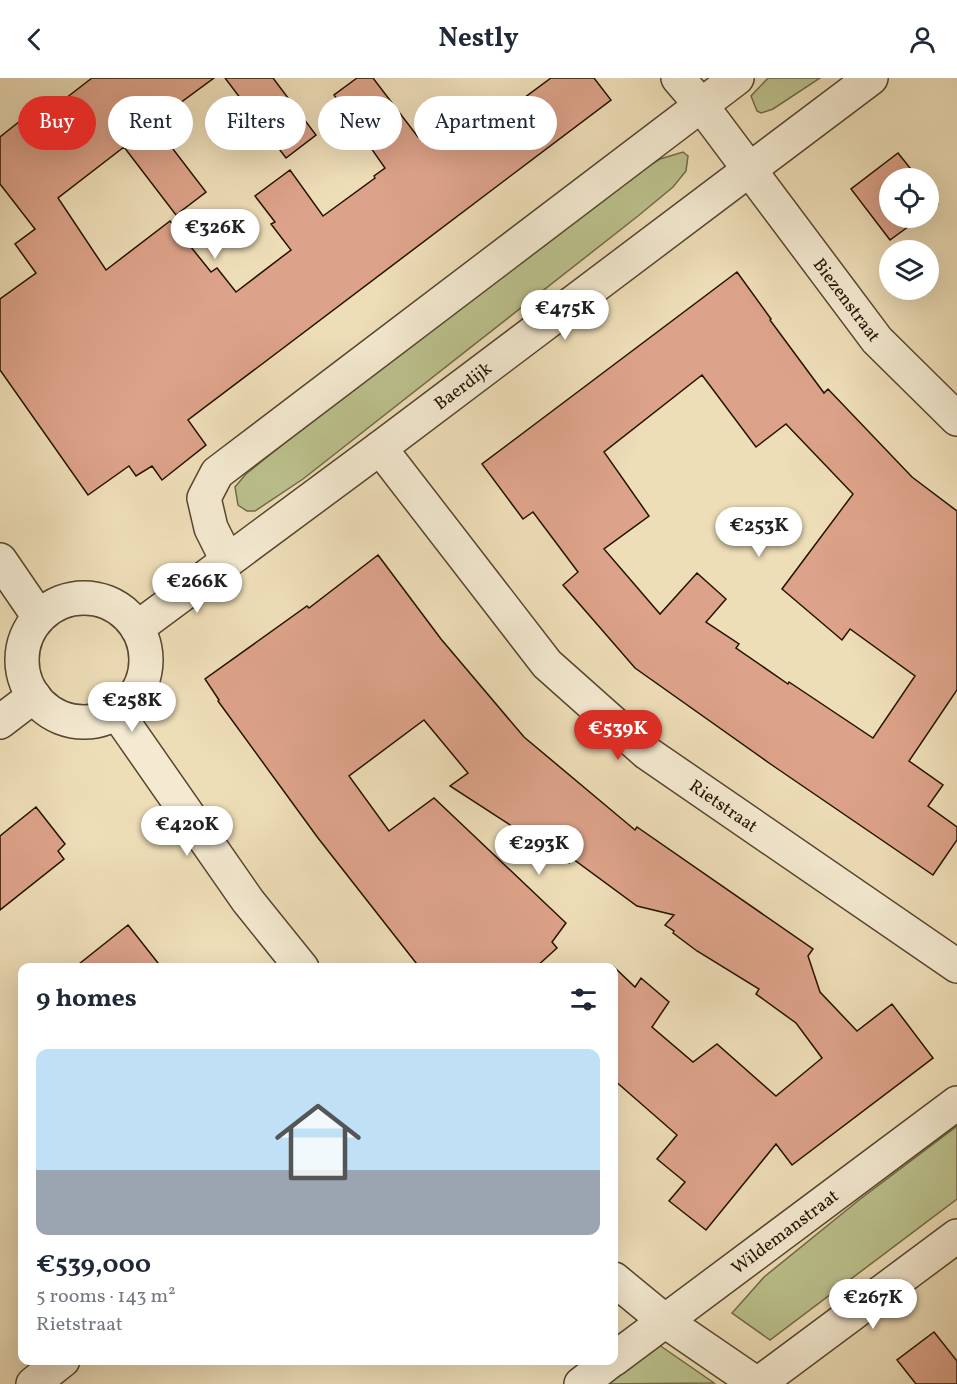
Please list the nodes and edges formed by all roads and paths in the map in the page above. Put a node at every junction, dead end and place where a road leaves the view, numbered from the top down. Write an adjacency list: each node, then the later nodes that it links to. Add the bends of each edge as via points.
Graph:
1 (678, 78): 4 (street, Biezenstraat)
2 (737, 78): 4 (street)
3 (871, 78): 5 (street, Baerdijk)
4 (701, 105): 5 (street, Biezenstraat); 9 (street, via 217,473 204,498 211,528)
5 (749, 171): 6 (street, Biezenstraat, via 877,340); 7 (street, Baerdijk)
6 (957, 419)
7 (380, 448): 9 (street, Baerdijk); 16 (street, Rietstraat, via 548,664 647,753)
8 (0, 560): 10 (street)
9 (227, 560): 11 (street, Baerdijk)
10 (39, 617): 11 (street, via 58,604 80,598 102,600 123,611); 12 (street, via 23,649 23,668)
11 (137, 627): 13 (street, via 147,661 144,679 136,694)
12 (34, 696): 13 (street, via 67,720 88,722); 14 (street)
13 (117, 712): 15 (street, via 248,901)
14 (0, 722)
15 (298, 963)
16 (957, 966)
17 (957, 1103): 20 (street, Wildemanstraat)
18 (957, 1236): 26 (street)
19 (618, 1282): 20 (street)
20 (665, 1321): 21 (street, Wildemanstraat); 26 (street)
21 (618, 1356)
22 (57, 1365): 24 (street)
23 (606, 1365): 25 (street, Wildemanstraat)
24 (33, 1384)
25 (581, 1384)
26 (758, 1384)

